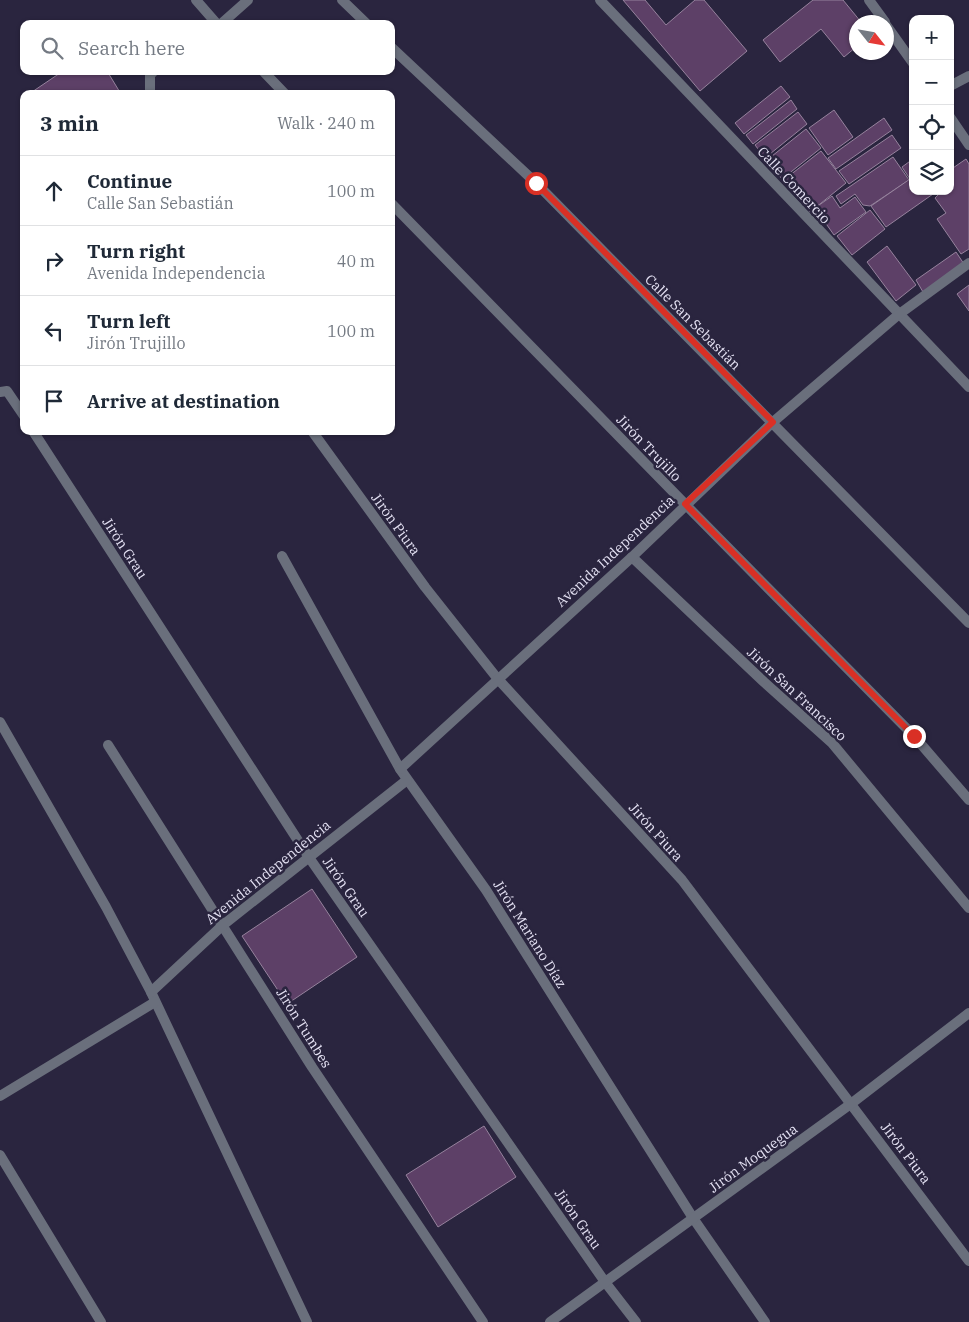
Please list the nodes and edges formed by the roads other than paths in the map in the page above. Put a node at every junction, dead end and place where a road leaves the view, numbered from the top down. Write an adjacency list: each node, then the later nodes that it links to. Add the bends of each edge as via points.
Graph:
1 (196, 0): 7 (street)
2 (248, 0): 8 (street)
3 (342, 0): 9 (street)
4 (600, 0): 23 (street, Calle Comercio)
5 (869, 0): 6 (street)
6 (880, 15)
7 (214, 20)
8 (226, 20)
9 (363, 20)
10 (894, 36): 12 (street)
11 (395, 51): 27 (street, Calle San Sebastián, via 536,183)
12 (911, 60)
13 (152, 75): 17 (street)
14 (268, 75): 18 (street)
15 (969, 76): 16 (street)
16 (954, 84)
17 (150, 90)
18 (281, 90)
19 (954, 123): 20 (street)
20 (969, 145)
21 (395, 206): 30 (street, Jirón Trujillo)
22 (969, 263): 23 (street, Avenida Independencia)
23 (898, 315): 24 (street, Calle Comercio); 27 (street, Avenida Independencia)
24 (969, 387)
25 (4, 391): 26 (street)
26 (20, 411)
27 (773, 422): 30 (street, Avenida Independencia); 33 (street, Calle San Sebastián)
28 (36, 435): 40 (street, Jirón Grau)
29 (315, 435): 34 (street, Jirón Piura)
30 (685, 504): 32 (street, Avenida Independencia); 39 (street, Jirón Trujillo, via 914,736)
31 (282, 556): 37 (street, Jirón Mariano Díaz)
32 (632, 557): 34 (street, Avenida Independencia); 41 (street, Jirón San Francisco, via 832,743)
33 (969, 624)
34 (497, 678): 37 (street, Avenida Independencia); 46 (street, Jirón Piura, via 682,880)
35 (0, 722): 43 (street)
36 (108, 745): 42 (street, Jirón Tumbes)
37 (400, 769): 38 (street, Jirón Mariano Díaz)
38 (407, 780): 40 (street, Avenida Independencia); 48 (street, Jirón Mariano Díaz, via 486,890)
39 (969, 800)
40 (308, 856): 42 (street, Avenida Independencia); 50 (street, Jirón Grau)
41 (969, 908)
42 (222, 925): 43 (street, Avenida Independencia); 53 (street, Jirón Tumbes, via 312,1067)
43 (153, 997): 45 (street, Avenida Independencia); 52 (street)
44 (969, 1013): 46 (street, Jirón Moquegua)
45 (0, 1096)
46 (852, 1104): 48 (street, Jirón Moquegua); 49 (street, Jirón Piura)
47 (0, 1155): 51 (street)
48 (693, 1218): 50 (street, Jirón Moquegua); 56 (street, Jirón Mariano Díaz)
49 (969, 1261)
50 (604, 1282): 54 (street, Jirón Moquegua); 55 (street, Jirón Grau)
51 (100, 1322)
52 (307, 1322)
53 (483, 1322)
54 (550, 1322)
55 (636, 1322)
56 (765, 1322)

